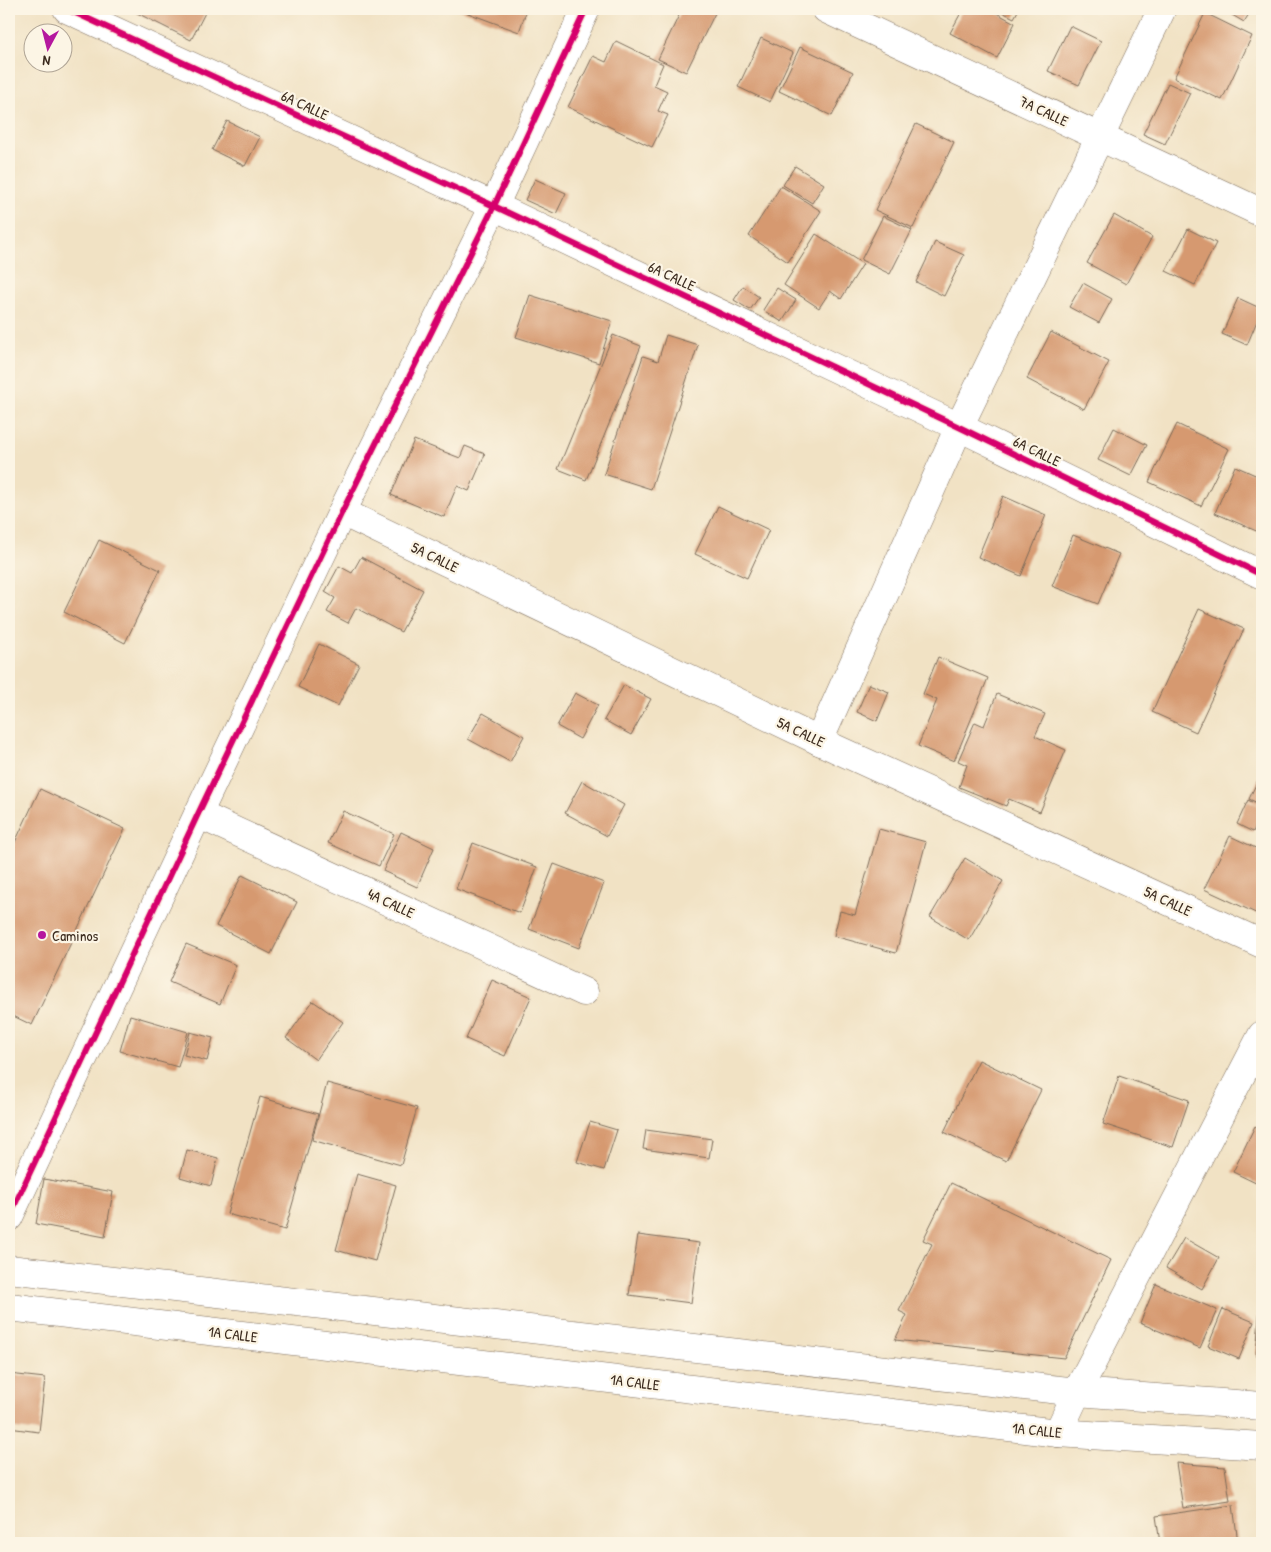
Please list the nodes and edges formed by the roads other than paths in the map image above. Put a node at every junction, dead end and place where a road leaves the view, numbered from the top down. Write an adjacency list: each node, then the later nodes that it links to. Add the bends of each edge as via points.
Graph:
1 (67, 9): 6 (street, 6A CALLE)
2 (586, 9): 6 (street)
3 (826, 9): 5 (street, 7A CALLE)
4 (1162, 9): 5 (street)
5 (1099, 137): 7 (street, 7A CALLE); 8 (street)
6 (494, 206): 8 (street, 6A CALLE); 9 (street)
7 (1262, 213)
8 (959, 427): 10 (street, 6A CALLE); 11 (street)
9 (342, 512): 11 (street, 5A CALLE); 12 (street)
10 (1262, 575)
11 (819, 741): 13 (street, 5A CALLE)
12 (198, 814): 14 (street, 4A CALLE); 16 (street)
13 (1262, 944)
14 (584, 992)
15 (1262, 1035): 19 (street)
16 (9, 1216)
17 (9, 1269): 19 (street)
18 (9, 1307): 21 (street, 1A CALLE)
19 (1077, 1392): 20 (street); 21 (street)
20 (1262, 1406)
21 (1058, 1433): 22 (street, 1A CALLE)
22 (1262, 1446)

